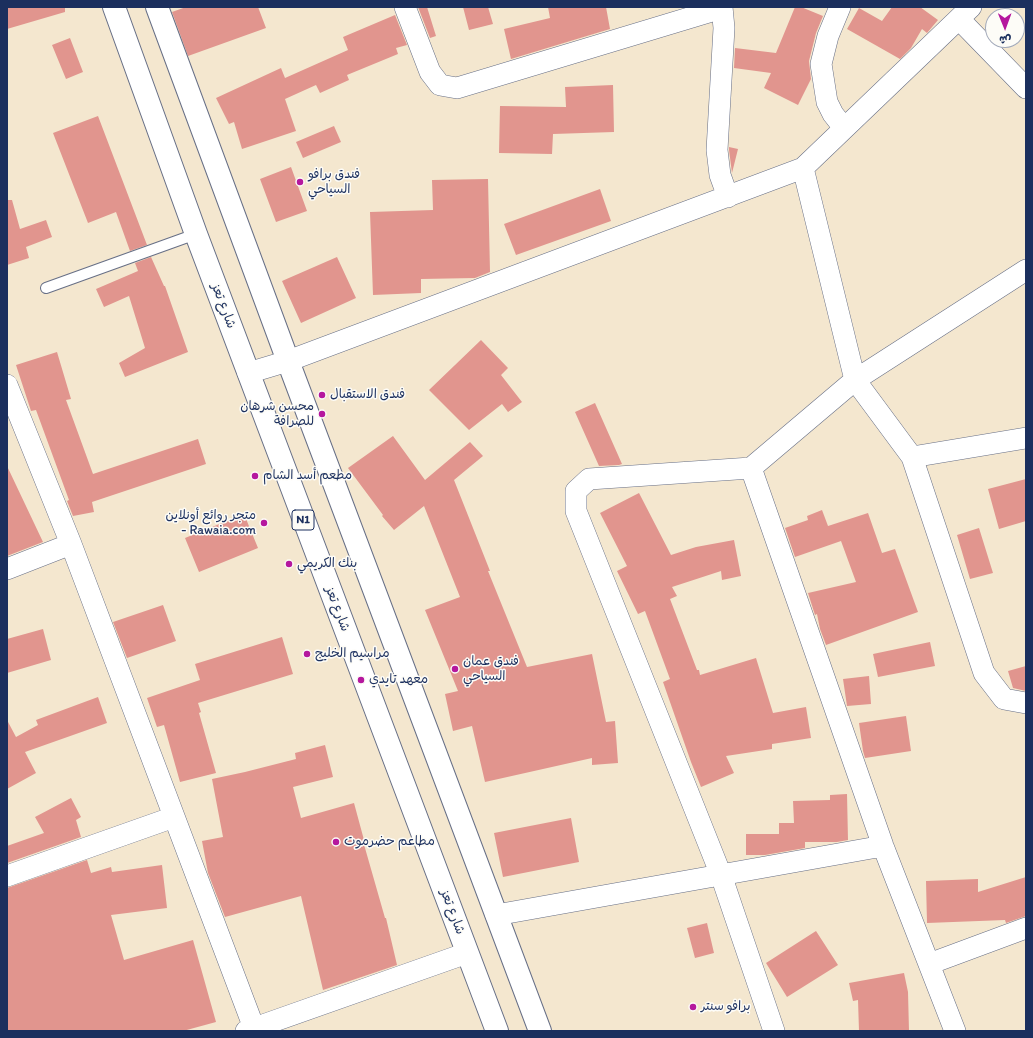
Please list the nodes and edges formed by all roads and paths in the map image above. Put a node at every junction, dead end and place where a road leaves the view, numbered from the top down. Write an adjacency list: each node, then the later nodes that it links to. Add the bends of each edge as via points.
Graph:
1 (114, 7): 11 (highway, شارع تعز / N1)
2 (157, 7): 14 (highway)
3 (405, 7): 4 (street, via 430,72 440,84 457,88)
4 (722, 7): 10 (street, via 724,28 717,156 720,175)
5 (840, 7): 8 (street, via 828,36 821,64 827,102)
6 (965, 13): 7 (street); 8 (street)
7 (1026, 88)
8 (844, 128): 9 (street)
9 (803, 168): 10 (street); 16 (street)
10 (728, 197): 14 (street)
11 (196, 234): 13 (lane); 15 (highway, شارع تعز / N1)
12 (1026, 270): 16 (street)
13 (46, 288)
14 (288, 361): 15 (street); 28 (highway)
15 (248, 373): 30 (highway, شارع تعز / N1)
16 (855, 380): 19 (street); 20 (street)
17 (7, 385): 21 (street)
18 (1026, 438): 19 (street)
19 (912, 457): 23 (street, via 984,673 1004,699)
20 (751, 468): 25 (street); 26 (street, via 589,478 576,491 576,511)
21 (71, 544): 22 (street); 24 (street)
22 (7, 569)
23 (1026, 704)
24 (174, 817): 27 (street); 32 (street)
25 (883, 846): 26 (street); 31 (street)
26 (721, 875): 28 (street); 35 (street)
27 (7, 876)
28 (496, 915): 34 (highway)
29 (1026, 928): 31 (street)
30 (467, 953): 32 (street); 33 (highway, شارع تعز / N1)
31 (929, 964): 36 (street)
32 (250, 1029)
33 (497, 1031)
34 (540, 1031)
35 (774, 1031)
36 (955, 1031)

